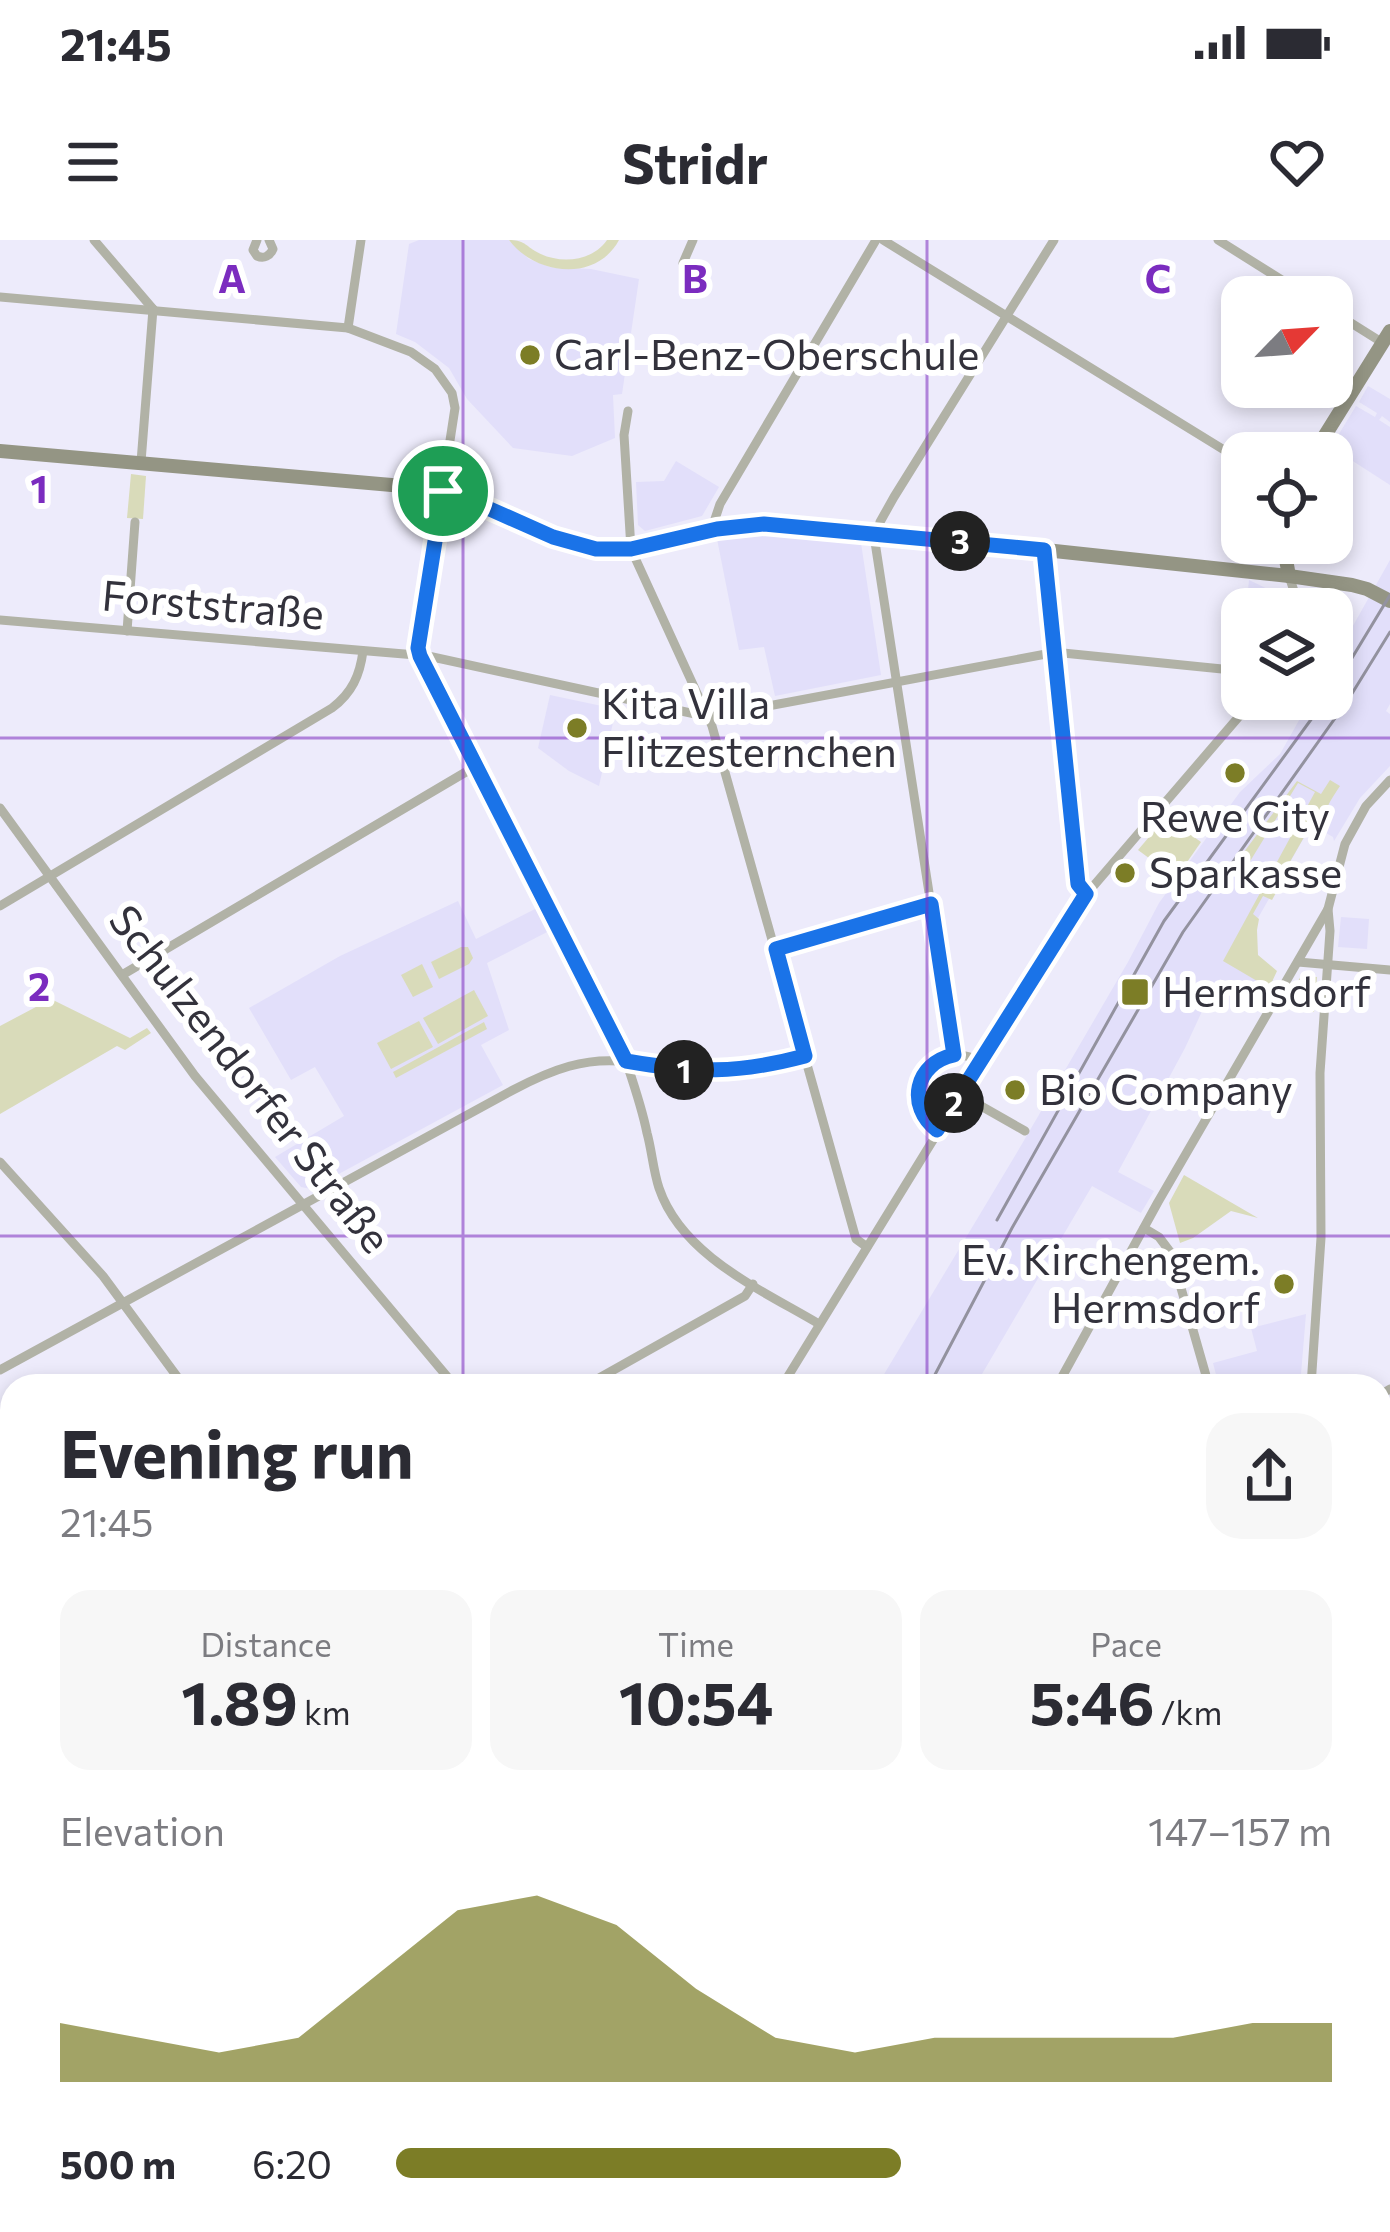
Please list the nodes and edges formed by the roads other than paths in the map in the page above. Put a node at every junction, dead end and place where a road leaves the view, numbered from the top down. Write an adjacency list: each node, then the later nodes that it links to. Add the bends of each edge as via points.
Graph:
1 (94, 240): 12 (street)
2 (257, 240): 3 (street, via 253,250 263,257 273,249)
3 (269, 240)
4 (361, 240): 15 (street)
5 (693, 240): 9 (street)
6 (880, 240): 13 (street); 24 (street, via 721,505)
7 (1054, 240): 13 (street)
8 (1218, 240): 10 (street)
9 (682, 263)
10 (1280, 276)
11 (0, 296): 12 (street)
12 (152, 309): 15 (street); 21 (street)
13 (1006, 316): 19 (street); 25 (street)
14 (1353, 321): 16 (street)
15 (348, 328): 22 (street, via 411,352 452,393)
16 (1386, 337): 18 (main road)
17 (628, 411): 26 (street)
18 (1327, 432)
19 (1221, 448)
20 (0, 451): 21 (main road)
21 (141, 462): 22 (main road)
22 (443, 491): 26 (main road, via 572,544); 36 (street)
23 (135, 522): 33 (street)
24 (717, 529): 25 (main road, via 764,524); 26 (main road)
25 (877, 533): 27 (main road); 38 (street)
26 (631, 549): 39 (street)
27 (1044, 550): 29 (main road); 35 (street)
28 (1287, 564): 29 (main road)
29 (1289, 576): 30 (street); 31 (main road, via 1352,585)
30 (1293, 588)
31 (1390, 601)
32 (0, 620): 33 (street, Forststraße)
33 (127, 631): 34 (street, Forststraße)
34 (363, 651): 36 (street, Forststraße); 44 (street, via 358,678 332,708)
35 (1054, 653): 37 (street); 38 (street); 45 (street, via 1078,884)
36 (420, 656): 39 (street, Forststraße); 41 (street)
37 (1221, 668)
38 (897, 684): 39 (street); 46 (street)
39 (709, 718): 49 (street)
40 (1236, 720): 45 (street)
41 (476, 766): 53 (street); 56 (street)
42 (1390, 780): 48 (street, via 1354,826)
43 (0, 808): 44 (street, Schulzendorfer Straße)
44 (50, 876): 47 (street); 53 (street, Schulzendorfer Straße)
45 (1086, 894): 57 (street)
46 (931, 904): 49 (street); 54 (street)
47 (0, 906)
48 (1328, 909): 50 (street); 51 (street)
49 (776, 949): 55 (street)
50 (1298, 962): 51 (street); 63 (street)
51 (1328, 964): 52 (street); 77 (street)
52 (1390, 970)
53 (122, 975): 62 (street, Schulzendorfer Straße)
54 (954, 1055): 57 (street); 59 (street, via 936,1061 920,1083 922,1114)
55 (805, 1056): 56 (street, via 721,1071); 64 (street, via 856,1239)
56 (626, 1061): 62 (street, via 587,1061 543,1074); 65 (street, via 668,1208 713,1258)
57 (981, 1062): 58 (street)
58 (960, 1094): 59 (street); 60 (street)
59 (937, 1130): 64 (street)
60 (1025, 1131)
61 (0, 1162): 66 (street)
62 (303, 1205): 66 (street); 72 (street, Schulzendorfer Straße)
63 (1144, 1228): 75 (street); 76 (street, via 1172,1253)
64 (867, 1246): 67 (street)
65 (753, 1284): 67 (street); 73 (street, via 745,1296)
66 (124, 1303): 69 (street); 71 (street)
67 (819, 1324): 74 (street)
68 (0, 1354): 69 (street)
69 (11, 1364): 70 (street)
70 (0, 1370)
71 (175, 1374)
72 (445, 1374)
73 (606, 1374)
74 (789, 1374)
75 (1064, 1374)
76 (1206, 1374)
77 (1312, 1374)

